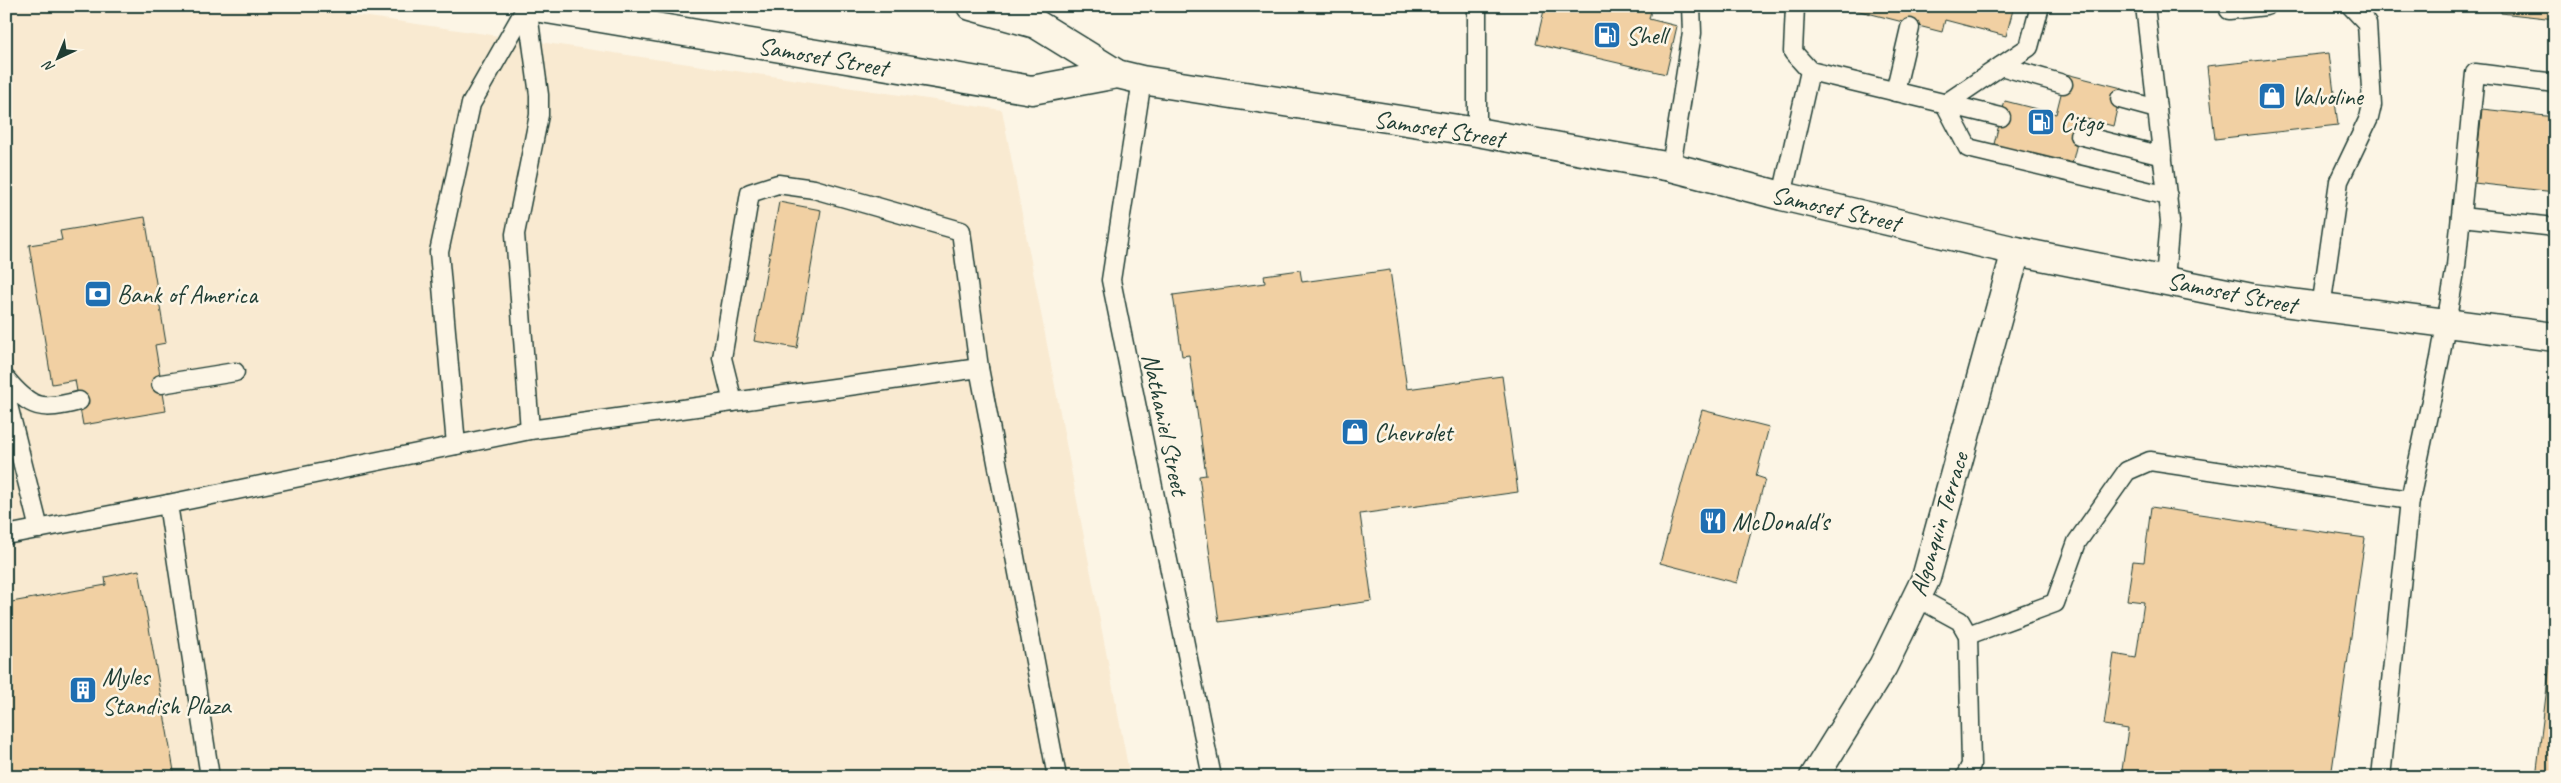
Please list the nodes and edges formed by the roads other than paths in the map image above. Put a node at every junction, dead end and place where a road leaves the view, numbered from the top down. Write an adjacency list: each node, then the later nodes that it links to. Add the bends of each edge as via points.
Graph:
1 (528, 6): 14 (main road, Samoset Street, via 1032,90); 42 (lane, via 539,115 515,234); 43 (lane, via 471,104 439,252)
2 (971, 6): 14 (main road, Samoset Street, via 1036,24)
3 (1477, 6): 22 (lane)
4 (1691, 6): 25 (lane, via 1692,33)
5 (1795, 6): 13 (lane, via 1793,52)
6 (2040, 6): 12 (lane, via 2029,46)
7 (2145, 6): 20 (lane)
8 (2266, 6): 10 (lane)
9 (2351, 6): 32 (lane, via 2367,23 2372,105 2339,181)
10 (2229, 10)
11 (1910, 28): 17 (lane)
12 (2001, 66): 16 (lane); 19 (lane)
13 (1810, 71): 17 (lane); 26 (lane)
14 (1130, 77): 22 (main road, Samoset Street); 52 (lane, Nathaniel Street, via 1111,280)
15 (2555, 83): 28 (lane, via 2474,72)
16 (2064, 84)
17 (1895, 92): 19 (lane)
18 (2120, 99): 20 (lane)
19 (1945, 104): 21 (lane); 27 (lane, via 1968,148)
20 (2157, 109): 24 (lane)
21 (2001, 117)
22 (1477, 132): 25 (main road, Samoset Street)
23 (2079, 135): 24 (lane)
24 (2163, 156): 27 (lane)
25 (1671, 167): 26 (main road, Samoset Street)
26 (1782, 196): 30 (main road, Samoset Street)
27 (2168, 196): 31 (lane, via 2170,221)
28 (2461, 217): 29 (lane); 33 (lane)
29 (2555, 227)
30 (2016, 251): 31 (main road, Samoset Street); 48 (main road, Algonquin Terrace, via 1926,578)
31 (2165, 279): 32 (main road, Samoset Street, via 2252,298)
32 (2321, 308): 33 (main road, Samoset Street)
33 (2445, 323): 34 (main road, Samoset Street); 44 (lane)
34 (2555, 336)
35 (978, 368): 41 (lane); 41 (lane, via 961,231 814,189 778,184 750,193 722,358); 51 (lane)
36 (235, 372): 38 (lane)
37 (6, 379): 40 (lane, via 22,398 40,407)
38 (161, 384)
39 (6, 397): 46 (lane)
40 (79, 401)
41 (734, 402): 42 (lane)
42 (530, 430): 43 (lane)
43 (456, 445): 45 (lane)
44 (2410, 500): 49 (lane, via 2150,461 2127,471 2077,542 2055,603); 55 (lane)
45 (168, 504): 46 (lane); 50 (lane)
46 (39, 529): 47 (lane)
47 (6, 536)
48 (1916, 597): 49 (lane, via 1960,621); 53 (main road, Algonquin Terrace, via 1883,666)
49 (1968, 635): 54 (lane, via 1971,765)
50 (210, 777)
51 (1057, 777)
52 (1212, 777)
53 (1814, 777)
54 (1964, 777)
55 (2380, 777)

